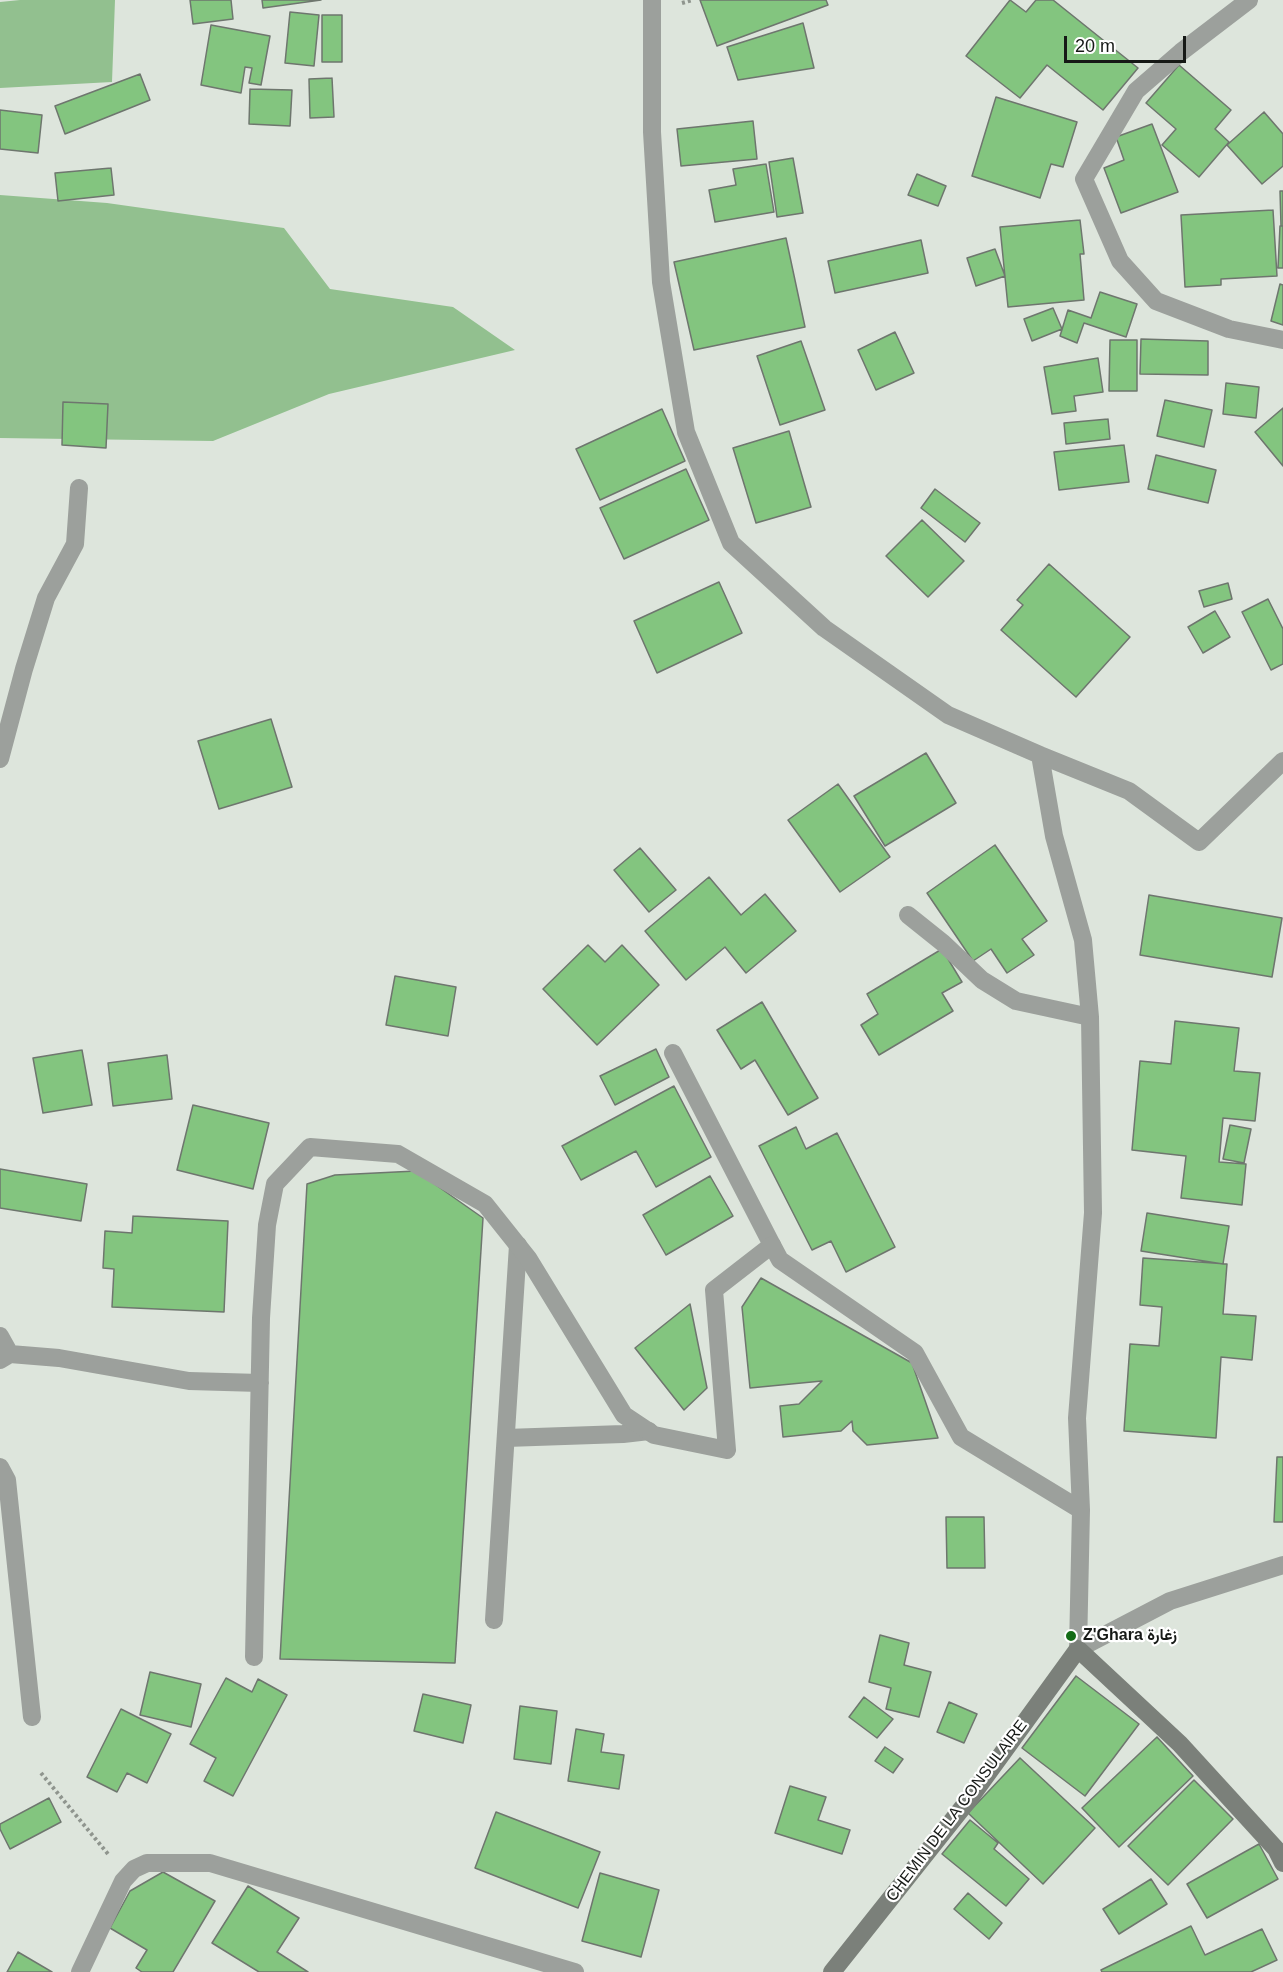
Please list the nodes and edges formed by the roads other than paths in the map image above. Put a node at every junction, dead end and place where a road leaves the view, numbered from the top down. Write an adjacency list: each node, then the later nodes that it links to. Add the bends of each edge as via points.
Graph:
1 (652, 0): 5 (street, via 652,132 661,282 686,432 731,543 824,628 948,715)
2 (1249, 0): 3 (street, via 1136,91 1084,179 1120,261 1156,301 1230,329)
3 (1283, 340)
4 (80, 488): 6 (street, via 75,544 46,598)
5 (1040, 755): 7 (street, via 1129,791 1199,842); 9 (street, via 1054,836 1083,940)
6 (0, 759)
7 (1283, 761)
8 (908, 915): 9 (street, via 982,980 1016,1001)
9 (1090, 1017): 19 (street, via 1093,1213 1077,1418)
10 (673, 1053): 12 (street)
11 (518, 1245): 15 (street, via 485,1204 398,1154 310,1147 275,1184 267,1225); 16 (street, via 624,1414); 17 (street)
12 (772, 1245): 16 (street, via 714,1290 727,1450); 19 (street, via 780,1260 915,1353 961,1437)
13 (0, 1336): 14 (street)
14 (5, 1357): 15 (street, via 59,1358 189,1381)
15 (260, 1383): 23 (street)
16 (649, 1431): 17 (street)
17 (506, 1438): 21 (street)
18 (0, 1467): 24 (street, via 7,1480)
19 (1081, 1510): 22 (street)
20 (1283, 1565): 22 (street, via 1170,1601)
21 (494, 1620)
22 (1078, 1649): 25 (street, via 1180,1744 1275,1849); 28 (street, CHEMIN DE LA CONSULAIRE, via 967,1802)
23 (254, 1657)
24 (32, 1717)
25 (1283, 1863)
26 (80, 1972): 27 (street, via 123,1881 147,1863 210,1863)
27 (575, 1972)
28 (832, 1972)

